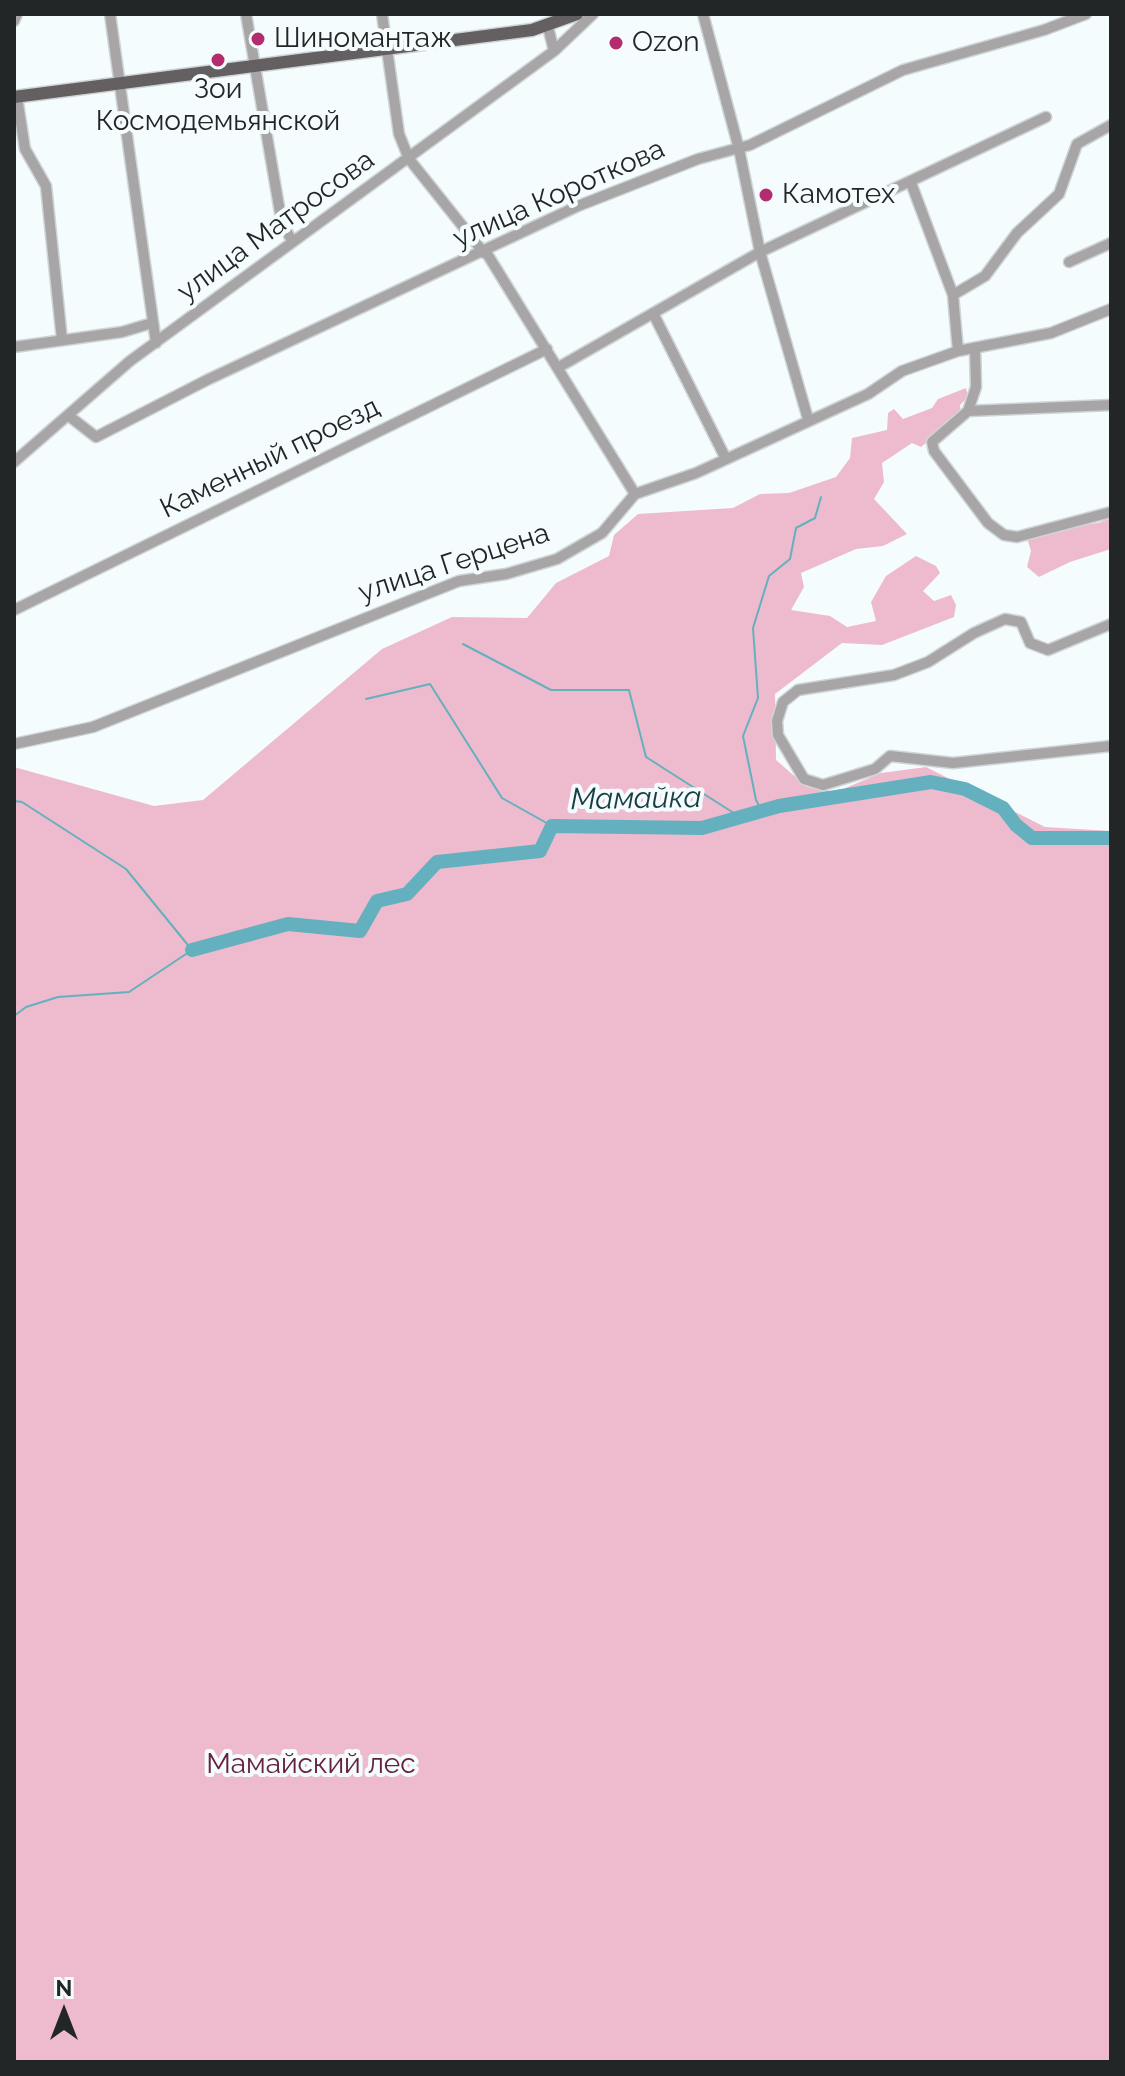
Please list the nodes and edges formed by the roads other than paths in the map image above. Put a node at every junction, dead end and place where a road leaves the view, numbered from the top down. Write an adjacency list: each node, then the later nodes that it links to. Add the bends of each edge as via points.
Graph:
1 (17, 14): 9 (street)
2 (110, 14): 14 (street)
3 (246, 14): 13 (street)
4 (382, 14): 11 (street)
5 (577, 14): 10 (main road)
6 (593, 14): 12 (street, улица Матросова)
7 (703, 14): 18 (street)
8 (1086, 14): 18 (street, улица Короткова, via 903,70)
9 (14, 21)
10 (548, 27): 11 (main road); 12 (street)
11 (387, 47): 13 (main road); 19 (street, via 399,134)
12 (554, 51): 19 (street, улица Матросова)
13 (255, 64): 14 (main road); 21 (street, via 282,224)
14 (121, 83): 15 (main road); 29 (street)
15 (16, 97): 30 (street, via 25,149 46,186)
16 (1046, 117): 20 (street)
17 (1111, 125): 26 (street, via 1077,144 1059,194 1017,233 985,276)
18 (739, 149): 23 (street, улица Короткова, via 698,159 578,206); 24 (street)
19 (409, 159): 21 (street, улица Матросова); 23 (street)
20 (911, 183): 24 (street); 26 (street)
21 (293, 242): 31 (street, улица Матросова)
22 (1111, 243): 25 (street)
23 (485, 252): 34 (street); 39 (street, улица Короткова, via 96,437)
24 (760, 252): 28 (street); 40 (street)
25 (1069, 262)
26 (953, 295): 35 (street)
27 (1111, 309): 33 (street, улица Герцена, via 1051,333)
28 (653, 313): 36 (street); 41 (street)
29 (152, 323): 30 (street); 31 (street)
30 (62, 340): 32 (street)
31 (156, 343): 39 (street, улица Матросова)
32 (14, 347)
33 (975, 348): 35 (street, улица Герцена); 38 (street, via 976,387)
34 (547, 349): 36 (street); 45 (street, Каменный проезд)
35 (958, 351): 40 (street, улица Герцена, via 902,371 868,394)
36 (559, 367): 43 (street)
37 (1111, 405): 38 (street)
38 (968, 411): 44 (street, via 932,442 934,451 988,523 1004,535 1017,537)
39 (69, 416): 42 (street, улица Матросова)
40 (808, 419): 41 (street, улица Герцена)
41 (726, 459): 43 (street, улица Герцена)
42 (14, 462)
43 (635, 494): 47 (street, улица Герцена, via 602,533 557,559 459,581 93,727)
44 (1111, 512)
45 (14, 610)
46 (1111, 624): 48 (street, via 1048,650 1030,643 1021,622 1005,619 928,662 894,675 798,690 778,710 778,735 804,779 823,785 875,769 890,756 953,763)
47 (14, 744)
48 (1111, 746)

